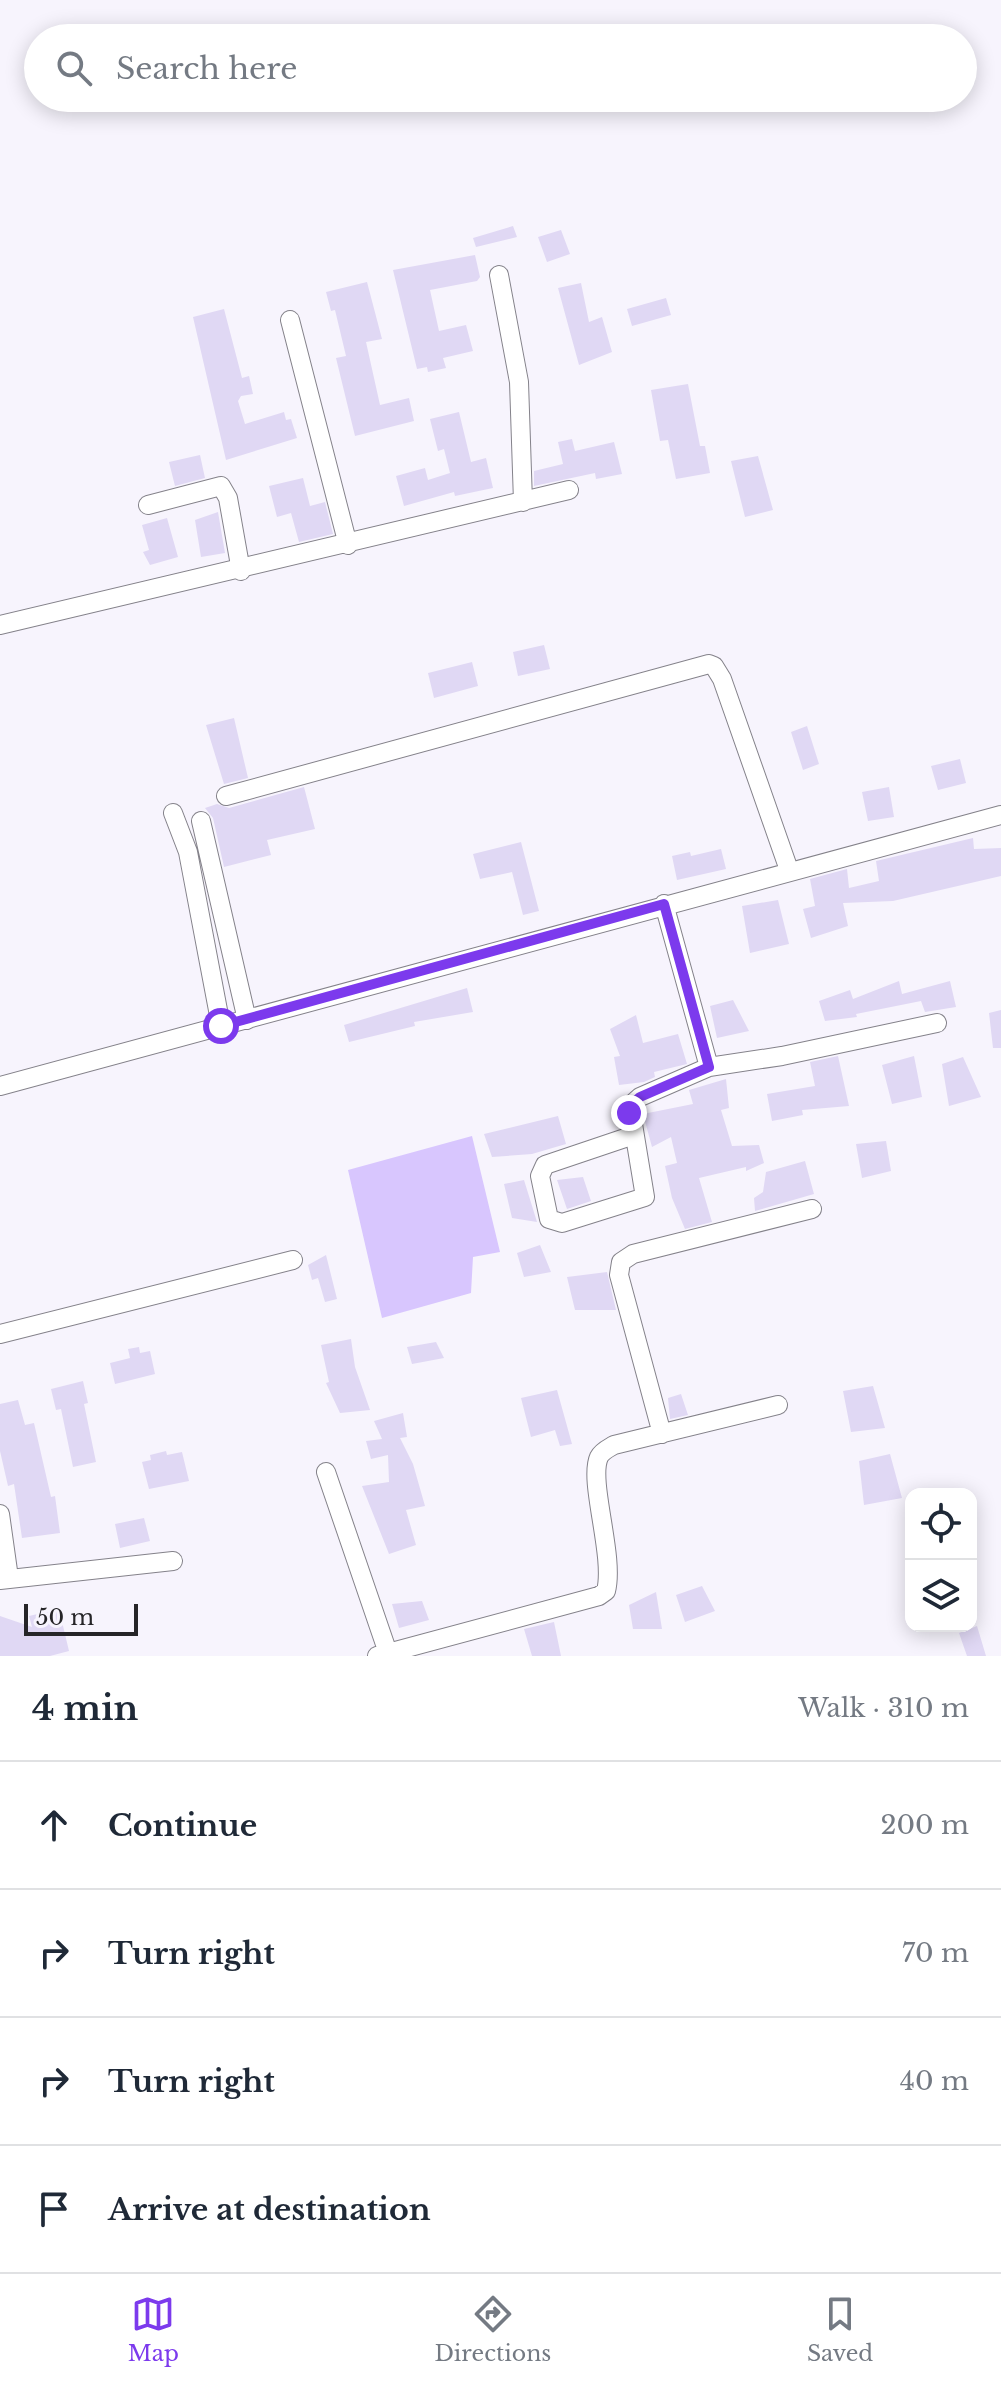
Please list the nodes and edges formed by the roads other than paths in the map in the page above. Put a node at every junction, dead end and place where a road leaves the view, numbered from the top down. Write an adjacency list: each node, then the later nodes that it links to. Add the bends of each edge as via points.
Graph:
1 (499, 275): 4 (street, via 519,382)
2 (290, 320): 6 (street)
3 (569, 490): 4 (street)
4 (523, 502): 6 (street)
5 (148, 505): 7 (street, via 221,486 228,498)
6 (348, 545): 7 (street)
7 (241, 571): 8 (street)
8 (0, 625)
9 (226, 796): 13 (street, via 709,664 722,679)
10 (173, 813): 17 (street, via 188,852)
11 (1001, 815): 13 (street)
12 (201, 821): 15 (street)
13 (789, 870): 14 (street)
14 (664, 904): 15 (street); 18 (street)
15 (247, 1020): 17 (street)
16 (937, 1023): 18 (street)
17 (221, 1026): 19 (street)
18 (709, 1067): 20 (street, via 633,1100 629,1113)
19 (0, 1086)
20 (634, 1135): 20 (street, via 645,1197 562,1223 549,1219 540,1176 545,1165)
21 (812, 1209): 25 (street, via 633,1254 621,1262 619,1275)
22 (293, 1260): 23 (street)
23 (0, 1334)
24 (778, 1405): 25 (street)
25 (662, 1434): 30 (street, via 614,1445 599,1458 606,1591)
26 (326, 1472): 30 (street)
27 (0, 1514): 29 (street)
28 (173, 1561): 29 (street)
29 (4, 1579)
30 (383, 1654)

